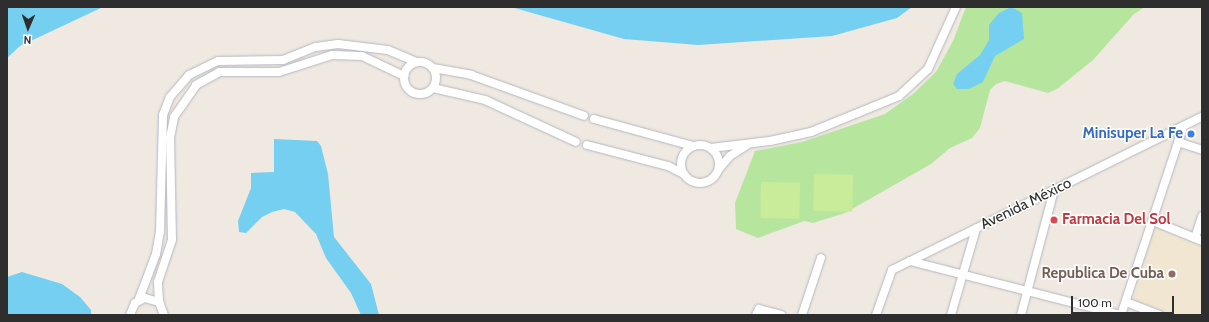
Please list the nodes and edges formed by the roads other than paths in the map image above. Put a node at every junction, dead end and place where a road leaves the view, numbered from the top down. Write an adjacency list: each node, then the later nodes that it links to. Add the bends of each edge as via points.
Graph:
1 (956, 7): 12 (street, via 928,69 899,96 810,132)
2 (416, 62): 3 (street, via 426,62); 4 (street, via 408,67); 28 (street, via 388,50 338,44 316,47 283,60 218,61 189,75 170,97 162,115 160,232 156,254)
3 (433, 68): 5 (street, via 437,78); 6 (street, via 471,75)
4 (404, 76): 5 (street, via 406,86 414,93 425,94); 29 (street, via 362,56 332,55 279,72 219,72 196,85 174,117 170,138 172,240 158,282)
5 (433, 88): 10 (street, via 485,100)
6 (584, 116)
7 (1202, 117): 9 (street, Avenida México)
8 (594, 119): 14 (street)
9 (1183, 127): 11 (street); 19 (street, Avenida México)
10 (576, 142)
11 (1178, 142): 16 (street); 21 (street)
12 (747, 144): 15 (street); 17 (street, via 730,156)
13 (587, 145): 18 (street, via 668,166)
14 (693, 146): 15 (street); 18 (street, via 682,158)
15 (711, 148): 17 (street, via 719,157)
16 (1202, 150)
17 (719, 169): 18 (street, via 706,182 695,182)
18 (684, 174)
19 (1054, 190): 22 (street, Avenida México); 27 (street)
20 (1202, 216): 23 (street)
21 (1153, 221): 23 (street); 30 (street)
22 (976, 229): 25 (street, Avenida México); 26 (street)
23 (1198, 240)
24 (821, 258): 35 (street)
25 (910, 261): 26 (street); 36 (street, Avenida México, via 889,274)
26 (964, 273): 27 (street); 37 (street)
27 (1027, 289): 38 (street); 39 (street)
28 (139, 299): 29 (street, via 150,298); 32 (street, via 132,307)
29 (159, 302): 33 (street)
30 (1126, 302): 39 (street); 40 (street)
31 (757, 312): 34 (street)
32 (130, 315)
33 (164, 315)
34 (781, 315)
35 (802, 315)
36 (876, 315)
37 (951, 315)
38 (1021, 315)
39 (1121, 315)
40 (1160, 315)

